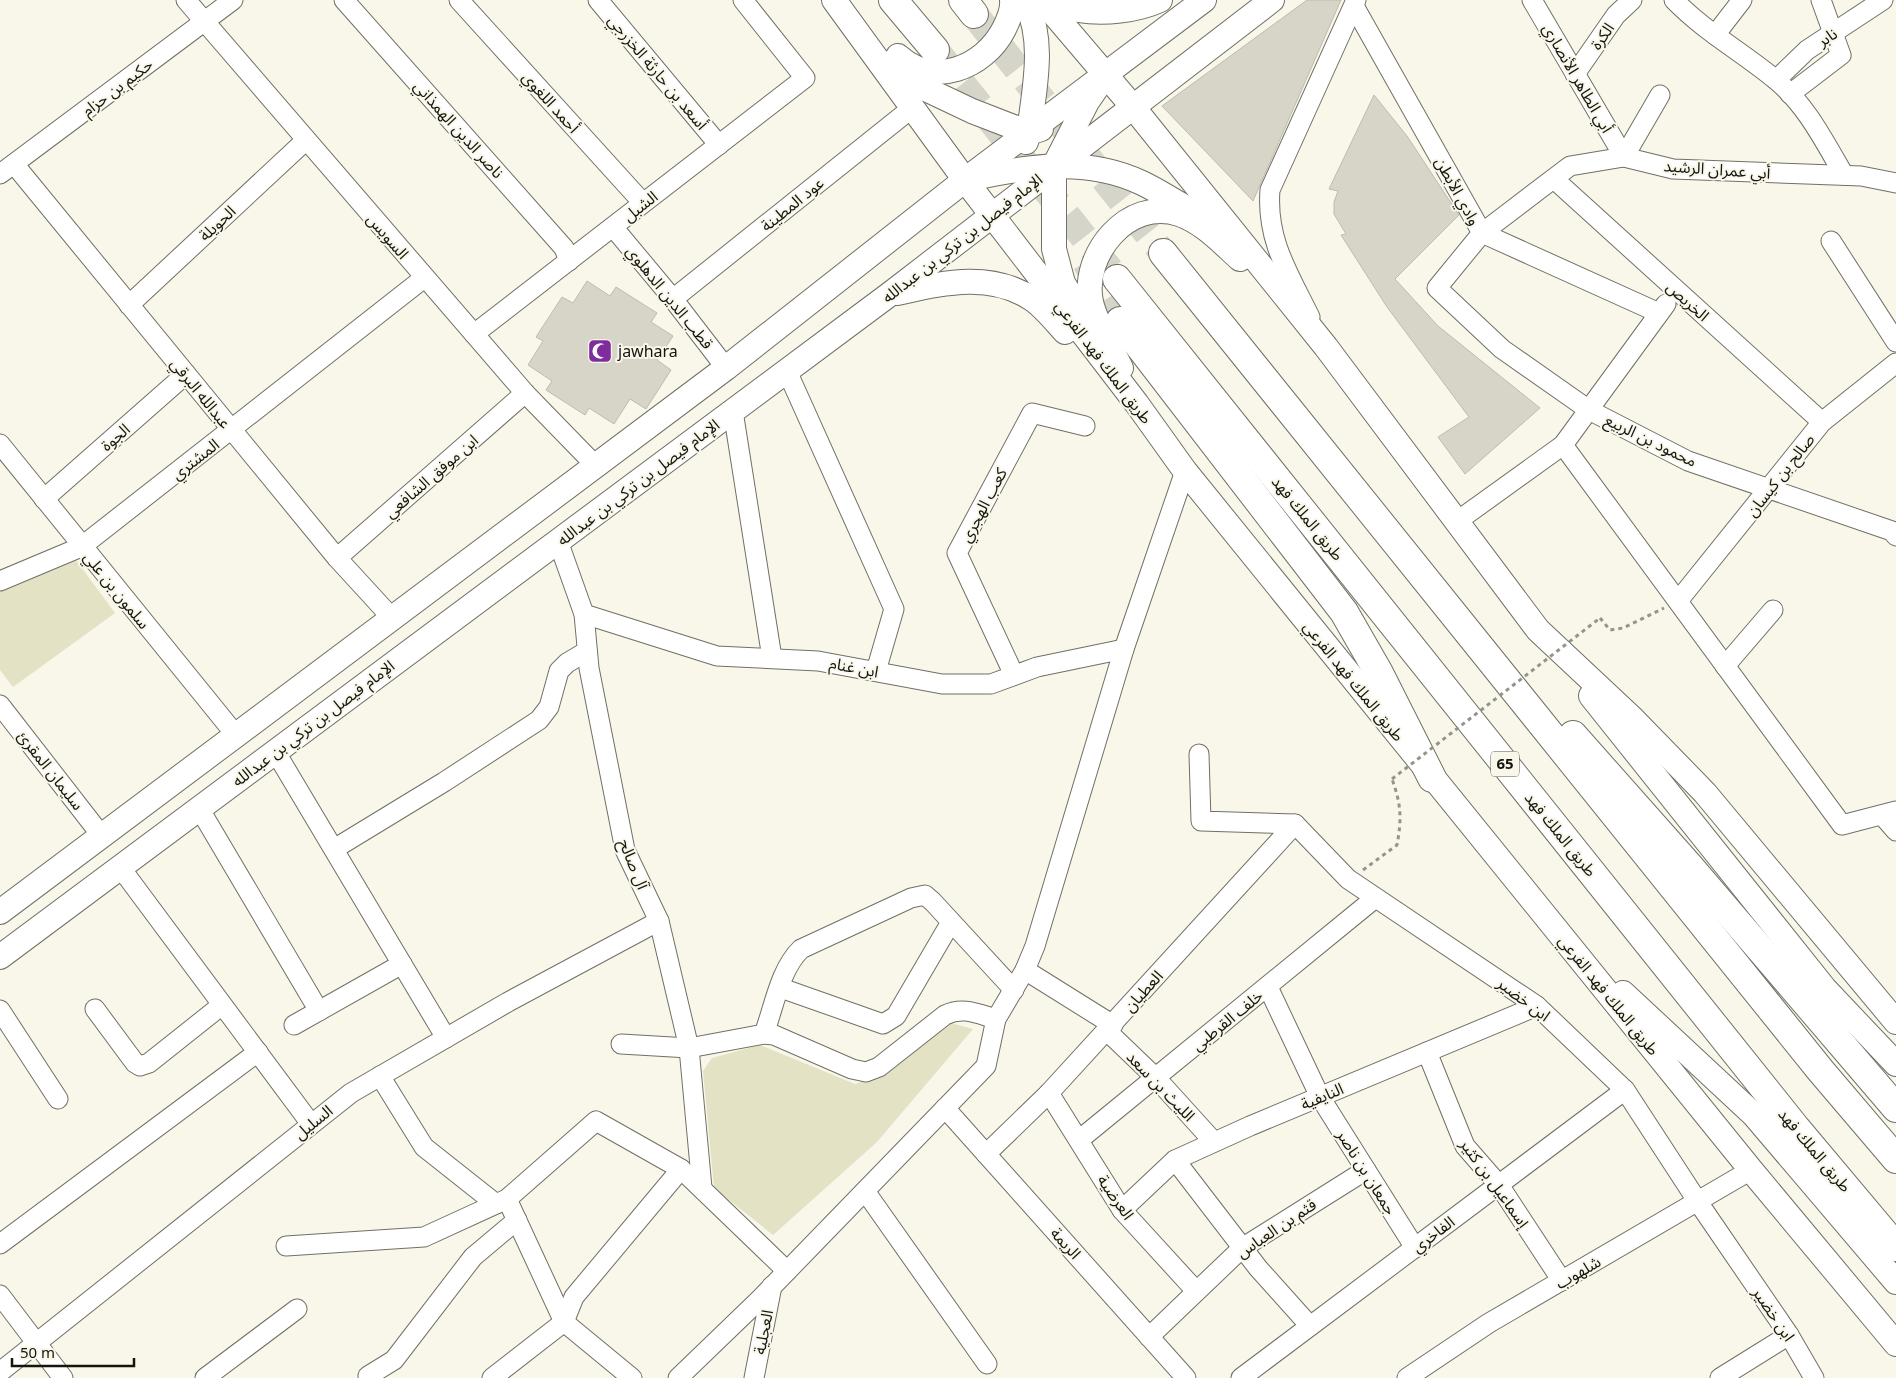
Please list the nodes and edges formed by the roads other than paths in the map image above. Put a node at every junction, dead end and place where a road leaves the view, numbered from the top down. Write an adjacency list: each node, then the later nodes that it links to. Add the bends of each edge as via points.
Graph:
1 (186, 0): 24 (street, السويس)
2 (234, 0): 24 (street, حكيم بن حزام)
3 (344, 0): 53 (street, ناصر الدين الهمذاني, via 564,248)
4 (459, 0): 47 (street, أحمد اللغوي)
5 (598, 0): 38 (street, أسعد بن حارثة الخزرجي)
6 (743, 0): 38 (street, الشبل, via 806,78)
7 (834, 0): 9 (main road, via 907,64 918,69 946,72 960,70 982,58 1001,36 1008,22); 34 (main road, طريق الملك فهد الفرعي); 36 (main road, via 892,65 913,83 972,111)
8 (893, 0): 27 (highway)
9 (1012, 0)
10 (1025, 0): 36 (main road, via 1036,33 1037,70)
11 (1042, 0): 29 (main road)
12 (1060, 0): 13 (main road, via 1076,10 1111,11 1144,8)
13 (1160, 0)
14 (1204, 0): 29 (main road)
15 (1272, 0): 33 (main road, الإمام فيصل بن تركي بن عبدالله)
16 (1532, 0): 28 (street, أبي الطاهر الأنصاري)
17 (1632, 0): 23 (street, الكرة)
18 (1674, 0): 26 (street, via 1693,20)
19 (1742, 0): 26 (street)
20 (1821, 0): 25 (street)
21 (1883, 0): 25 (street, نابر)
22 (1355, 3): 50 (street, وادي الأبطن); 66 (street, via 1270,190 1268,211 1276,246)
23 (1613, 8): 28 (street, الكرة)
24 (204, 22): 37 (street, السويس); 41 (street, حكيم بن حزام)
25 (1834, 32): 30 (street, نابر, via 1807,50); 31 (street, via 1841,55)
26 (1715, 35): 30 (street)
27 (935, 50)
28 (1576, 74): 39 (street, أبي الطاهر الأنصاري)
29 (1105, 76): 33 (main road); 35 (main road); 36 (main road)
30 (1776, 80): 31 (street)
31 (1790, 94): 43 (street, via 1808,113)
32 (1660, 95): 39 (street)
33 (1133, 107): 35 (main road); 40 (main road, الإمام فيصل بن تركي بن عبدالله); 58 (main road)
34 (912, 108): 45 (main road, طريق الملك فهد الفرعي); 60 (street, عود المطينة)
35 (1079, 119): 36 (main road); 40 (main road)
36 (1029, 132): 42 (main road); 45 (main road)
37 (305, 141): 54 (street, السويس); 61 (street, الحويلة)
38 (719, 145): 47 (street, الشبل)
39 (1624, 157): 43 (street, أبي عمران الرشيد, via 1673,169); 44 (street, أبي عمران الرشيد, via 1570,166)
40 (1054, 166): 42 (main road); 48 (main road, الإمام فيصل بن تركي بن عبدالله); 58 (main road, via 1090,166 1141,182 1200,216); 72 (main road, via 1054,250 1063,284)
41 (7, 169): 61 (street, عبدالله البرقي)
42 (1015, 169): 45 (main road); 48 (main road)
43 (1844, 175): 46 (street, أبي عمران الرشيد)
44 (1554, 179): 50 (street, أبي عمران الرشيد); 57 (street, الخريص)
45 (965, 180): 48 (main road, طريق الملك فهد الفرعي); 68 (main road)
46 (1896, 183)
47 (643, 203): 49 (street, الشبل)
48 (992, 216): 59 (main road, الإمام فيصل بن تركي بن عبدالله); 72 (main road, طريق الملك فهد الفرعي)
49 (613, 227): 53 (street, الشبل); 60 (street, قطب الدين الدهلوي)
50 (1482, 233): 56 (street, أبي عمران الرشيد); 62 (street, وادي الأبطن)
51 (1831, 241): 65 (street)
52 (1163, 253): 83 (highway)
53 (569, 261): 64 (street, الشبل)
54 (424, 278): 64 (street, السويس); 77 (street, المشتري)
55 (1116, 279): 168 (highway, طريق الملك فهد / 65, via 1790,1120)
56 (1437, 288): 73 (street, محمود بن الربيع, via 1502,349)
57 (1676, 290): 62 (street); 75 (street, الخريص)
58 (1279, 291): 66 (main road); 72 (main road, via 1198,223 1179,214 1165,211 1149,213 1121,226 1098,251 1090,277 1091,303)
59 (890, 294): 69 (main road, الإمام فيصل بن تركي بن عبدالله); 72 (main road, via 948,282 982,281 1012,288 1033,300)
60 (673, 299): 68 (street, قطب الدين الدهلوي)
61 (129, 305): 70 (street, عبدالله البرقي)
62 (1659, 313): 73 (street)
63 (1120, 322): 107 (highway, via 1344,612)
64 (474, 334): 71 (street, السويس)
65 (1896, 342)
66 (1326, 347): 85 (main road)
67 (1896, 363): 75 (street, صالح بن كيسان)
68 (726, 368): 80 (main road)
69 (787, 371): 74 (main road, الإمام فيصل بن تركي بن عبدالله); 100 (street, via 894,608)
70 (186, 374): 77 (street, عبدالله البرقي); 84 (street, الجوة)
71 (524, 393): 80 (street, السويس); 89 (street, ابن موفق الشافعي)
72 (1136, 404): 81 (main road, طريق الملك فهد الفرعي)
73 (1589, 410): 79 (street); 82 (street, محمود بن الربيع, via 1688,461)
74 (733, 411): 87 (main road, الإمام فيصل بن تركي بن عبدالله); 98 (street)
75 (1822, 422): 82 (street, صالح بن كيسان)
76 (1085, 426): 101 (street, كعب الهجري, via 1032,413 957,553)
77 (232, 430): 88 (street, المشتري); 89 (street, عبدالله البرقي)
78 (0, 444): 84 (street, سلمون بن علي)
79 (1564, 445): 85 (street); 91 (street)
80 (596, 466): 94 (main road)
81 (1185, 471): 96 (street); 107 (main road, طريق الملك فهد الفرعي)
82 (1769, 489): 86 (street, محمود بن الربيع); 91 (street, صالح بن كيسان)
83 (1357, 496): 149 (highway, via 1690,867); 154 (highway, via 1821,1071)
84 (44, 499): 88 (street, سلمون بن علي)
85 (1456, 522): 95 (main road)
86 (1895, 531)
87 (558, 541): 93 (street, آل صالح); 105 (main road, الإمام فيصل بن تركي بن عبدالله)
88 (81, 547): 90 (street, المشتري); 104 (street, سلمون بن علي)
89 (337, 558): 94 (street, عبدالله البرقي)
90 (0, 580)
91 (1678, 601): 99 (street)
92 (1773, 610): 99 (street)
93 (584, 614): 97 (street, آل صالح); 98 (street, ابن غنام, via 717,656)
94 (392, 618): 104 (main road)
95 (1538, 630): 132 (main road, via 1633,719 1705,793); 141 (main road, via 1825,989)
96 (1124, 649): 101 (street, ابن غنام, via 1038,667); 122 (street)
97 (588, 650): 113 (street, via 559,671 549,707 539,720); 117 (street, آل صالح, via 625,850)
98 (772, 658): 100 (street, ابن غنام, via 818,660)
99 (1726, 666): 109 (street, via 1842,825)
100 (876, 671): 101 (street, ابن غنام, via 942,684 991,684)
101 (1014, 676)
102 (0, 706): 103 (street, سليمان المقرئ)
103 (6, 724): 112 (street, سليمان المقرئ)
104 (235, 734): 112 (main road)
105 (275, 751): 108 (main road, الإمام فيصل بن تركي بن عبدالله); 113 (street)
106 (1199, 754): 110 (street, via 1201,822)
107 (1432, 778): 119 (main road, طريق الملك فهد الفرعي)
108 (199, 808): 114 (main road, الإمام فيصل بن تركي بن عبدالله); 130 (street)
109 (1889, 813): 111 (street)
110 (1295, 824): 115 (street, ابن خضير, via 1348,879); 134 (street, العطيان)
111 (1896, 831)
112 (101, 835): 116 (main road)
113 (334, 849): 121 (street)
114 (120, 867): 120 (main road, الإمام فيصل بن تركي بن عبدالله); 126 (street)
115 (1374, 899): 123 (street, خلف القرطبي); 127 (street, ابن خضير)
116 (0, 912)
117 (659, 921): 136 (street, السليل); 138 (street, آل صالح)
118 (951, 922): 124 (street, via 925,895 911,898 801,950 792,958); 124 (street, via 896,1016 883,1024); 125 (street)
119 (1560, 934): 158 (main road, طريق الملك فهد الفرعي); 173 (main road, via 1754,1115)
120 (0, 957)
121 (402, 964): 130 (street); 136 (street)
122 (1025, 970): 125 (street); 134 (street, الليث بن سعد)
123 (1268, 987): 143 (street, خلف القرطبي); 146 (street, جمعان بن ناصر)
124 (781, 988): 135 (street)
125 (1014, 990): 131 (street)
126 (222, 1005): 128 (street, via 140,1066); 139 (street)
127 (1537, 1006): 140 (street, النايفية); 144 (street, ابن خضير)
128 (95, 1009)
129 (0, 1010): 147 (street)
130 (319, 1011): 133 (street)
131 (996, 1019): 135 (street, via 955,1010 879,1067 866,1072 774,1035); 148 (street, via 986,1066)
132 (1896, 1022)
133 (294, 1025)
134 (1110, 1028): 143 (street, الليث بن سعد); 145 (street, العطيان)
135 (764, 1034): 138 (street)
136 (446, 1038): 142 (street, السليل)
137 (622, 1044): 138 (street)
138 (689, 1048): 160 (street, آل صالح)
139 (258, 1052): 150 (street); 166 (street)
140 (1427, 1052): 146 (street, النايفية); 159 (street, إسماعيل بن كثير, via 1465,1146)
141 (1896, 1064)
142 (380, 1076): 150 (street, السليل, via 350,1093); 162 (street, via 424,1147)
143 (1156, 1078): 151 (street, خلف القرطبي); 152 (street, الليث بن سعد)
144 (1625, 1090): 159 (street, الفاخري); 163 (street, ابن خضير)
145 (1049, 1093): 151 (street, العرضية); 153 (street, العطيان)
146 (1320, 1097): 152 (street, النايفية); 157 (street, جمعان بن ناصر)
147 (58, 1099)
148 (945, 1108): 153 (street, الريمة); 161 (street)
149 (1896, 1108)
150 (311, 1124): 182 (street, السليل)
151 (1079, 1140): 164 (street, العرضية)
152 (1214, 1142): 155 (street, النايفية)
153 (986, 1154): 181 (street, الريمة)
154 (1896, 1159)
155 (1175, 1160): 164 (street, النايفية); 169 (street)
156 (681, 1169): 160 (street); 162 (street, via 596,1121); 178 (street, via 574,1297)
157 (1366, 1170): 169 (street, قثم بن العباس); 170 (street, جمعان بن ناصر)
158 (1751, 1170): 163 (street, شلهوب); 183 (main road, طريق الملك فهد الفرعي)
159 (1499, 1185): 170 (street, الفاخري); 172 (street, إسماعيل بن كثير)
160 (702, 1188): 171 (street)
161 (865, 1191): 171 (street); 184 (street)
162 (502, 1201): 165 (street); 167 (street, via 424,1237)
163 (1698, 1202): 172 (street, شلهوب); 180 (street, ابن خضير)
164 (1122, 1210): 175 (street, العرضية)
165 (517, 1220): 178 (street); 186 (street, via 473,1257 394,1360)
166 (0, 1244)
167 (286, 1246)
168 (1896, 1246)
169 (1242, 1248): 175 (street, قثم بن العباس); 179 (street)
170 (1415, 1248): 179 (street, الفاخري)
171 (787, 1271): 174 (street)
172 (1562, 1281): 195 (street, شلهوب, via 1489,1323)
173 (1896, 1282)
174 (772, 1286): 191 (street); 192 (street, العجلية)
175 (1196, 1292): 181 (street, قثم بن العباس)
176 (0, 1295): 182 (street)
177 (297, 1309): 188 (street)
178 (564, 1322): 189 (street); 190 (street)
179 (1310, 1326): 194 (street, الفاخري)
180 (1789, 1335): 196 (street); 197 (street, ابن خضير)
181 (1149, 1337): 193 (street, الريمة)
182 (37, 1344): 185 (street, السليل); 187 (street)
183 (1896, 1344)
184 (987, 1364)
185 (0, 1372)
186 (368, 1376)
187 (63, 1378)
188 (205, 1378)
189 (492, 1378)
190 (632, 1378)
191 (678, 1378)
192 (754, 1378)
193 (1186, 1378)
194 (1241, 1378)
195 (1406, 1378)
196 (1720, 1378)
197 (1814, 1378)

